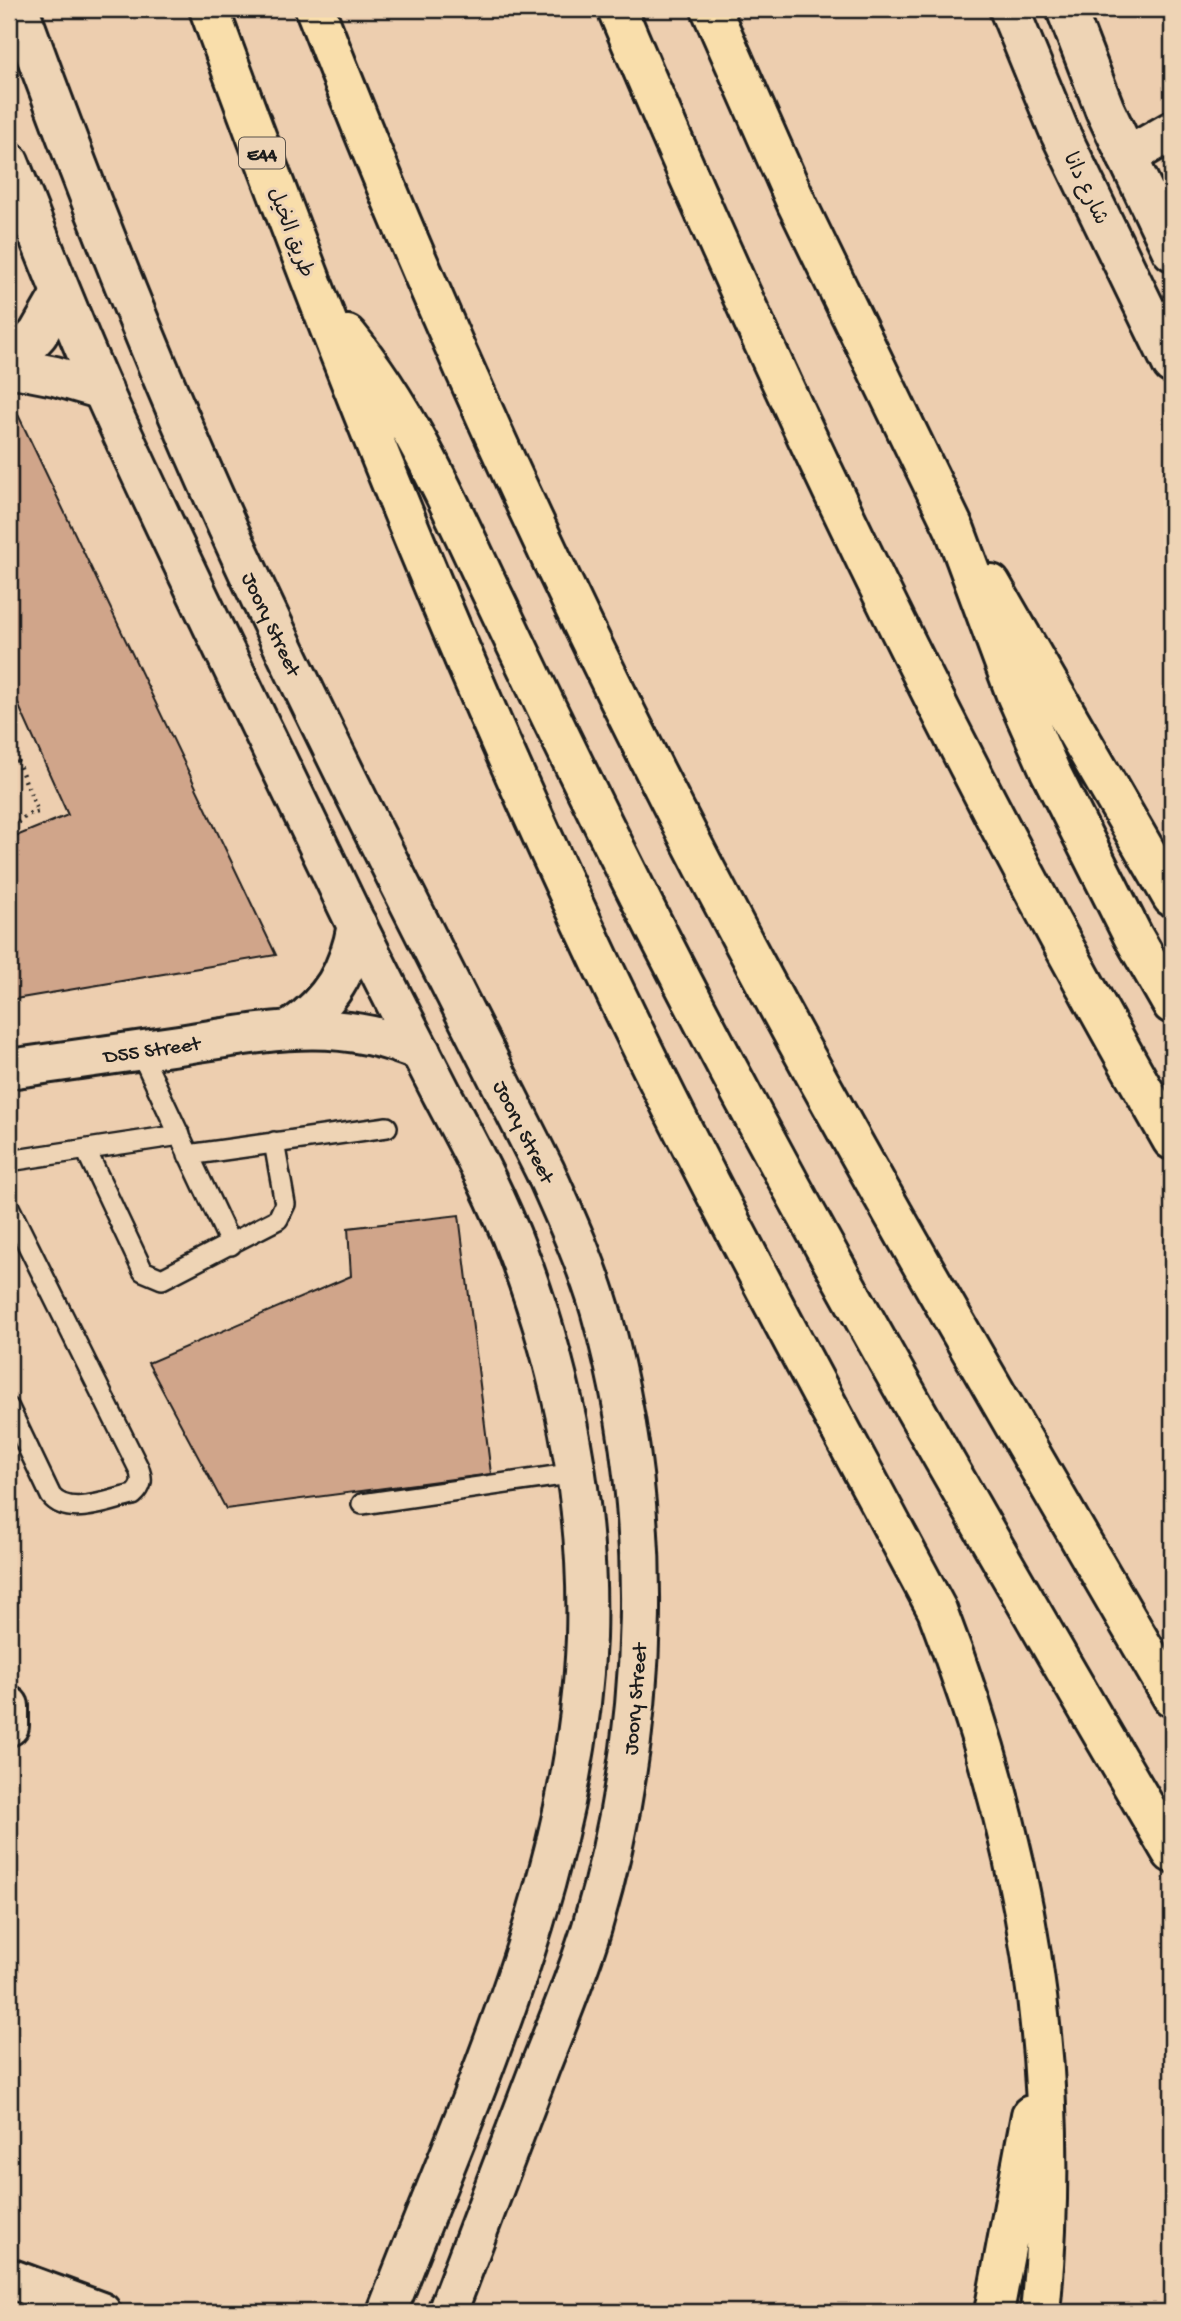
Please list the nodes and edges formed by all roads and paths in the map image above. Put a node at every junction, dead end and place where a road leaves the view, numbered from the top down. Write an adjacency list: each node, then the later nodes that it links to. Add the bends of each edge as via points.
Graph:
1 (19, 9): 47 (street, Joory Street, via 109,247 242,558 575,1238 617,1378 638,1523 641,1606 629,1769 591,1929)
2 (209, 9): 13 (highway, طريق الخيل / E44)
3 (314, 9): 39 (highway, via 500,451 681,820 884,1200)
4 (617, 9): 29 (highway, via 739,291 925,685 1024,875)
5 (711, 9): 17 (highway, via 797,204)
6 (1009, 9): 14 (street, شارع دانا, via 1060,133)
7 (1066, 9): 9 (street)
8 (1172, 131): 9 (street)
9 (1128, 157): 11 (street)
10 (9, 162): 12 (street)
11 (1172, 251)
12 (61, 293): 15 (street, via 38,334); 16 (street)
13 (318, 298): 42 (highway, via 389,392 419,442 561,739 752,1115 940,1454); 43 (highway, via 459,643 594,946 657,1078 937,1611 989,1755 1008,1830 1028,1931)
14 (1172, 364)
15 (9, 366): 16 (street)
16 (103, 390): 21 (street)
17 (955, 530): 20 (highway, via 1032,650); 22 (highway, via 1001,657 1050,771)
18 (9, 741): 19 (path, via 38,812)
19 (9, 829)
20 (1172, 897)
21 (357, 925): 23 (street, via 344,974 313,1014); 25 (street)
22 (1172, 1004)
23 (293, 1028): 24 (street, D55 Street); 25 (street, D55 Street, via 345,1029)
24 (140, 1051): 26 (street, D55 Street); 28 (lane)
25 (421, 1052): 37 (street, via 517,1250 559,1384)
26 (9, 1069)
27 (387, 1126): 30 (lane)
28 (180, 1135): 31 (lane); 32 (lane)
29 (1172, 1140)
30 (274, 1142): 32 (lane); 35 (lane, via 283,1212 272,1224)
31 (86, 1150): 33 (lane); 35 (lane, via 148,1276 169,1277)
32 (188, 1155): 35 (lane)
33 (9, 1161)
34 (9, 1206): 36 (lane, via 139,1469 142,1483 138,1490 89,1504 62,1506 51,1496)
35 (231, 1245)
36 (9, 1408)
37 (576, 1473): 38 (lane); 46 (street, via 586,1637 566,1808 518,1973)
38 (362, 1504)
39 (1172, 1697)
40 (9, 1706): 41 (street)
41 (9, 1726)
42 (1172, 1853)
43 (1044, 2058): 48 (highway); 49 (highway, via 1047,2212)
44 (9, 2278): 45 (street)
45 (101, 2312)
46 (387, 2312)
47 (447, 2312)
48 (994, 2312)
49 (1040, 2312)

